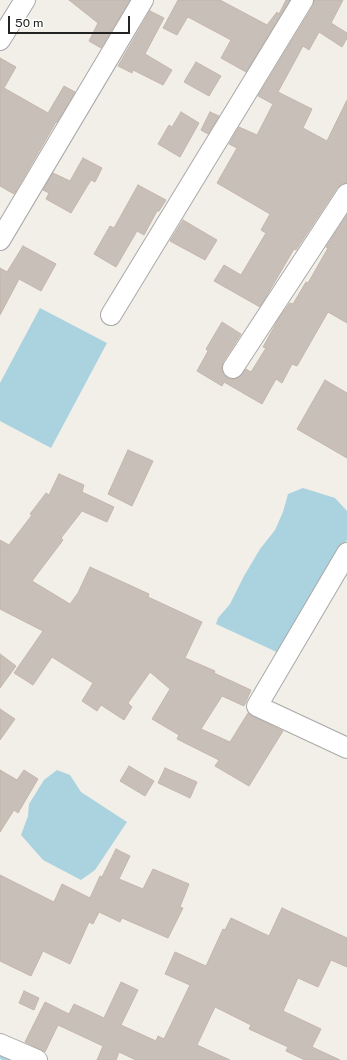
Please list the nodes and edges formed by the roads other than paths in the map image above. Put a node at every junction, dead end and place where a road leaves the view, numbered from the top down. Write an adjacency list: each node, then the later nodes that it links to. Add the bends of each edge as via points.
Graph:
1 (25, 0): 4 (street)
2 (143, 0): 6 (street)
3 (303, 0): 7 (street)
4 (0, 40)
5 (347, 194): 8 (street)
6 (0, 240)
7 (111, 316)
8 (234, 368)
9 (347, 553): 10 (street, via 257,706)
10 (347, 748)
11 (0, 1044): 12 (street)
12 (37, 1060)

